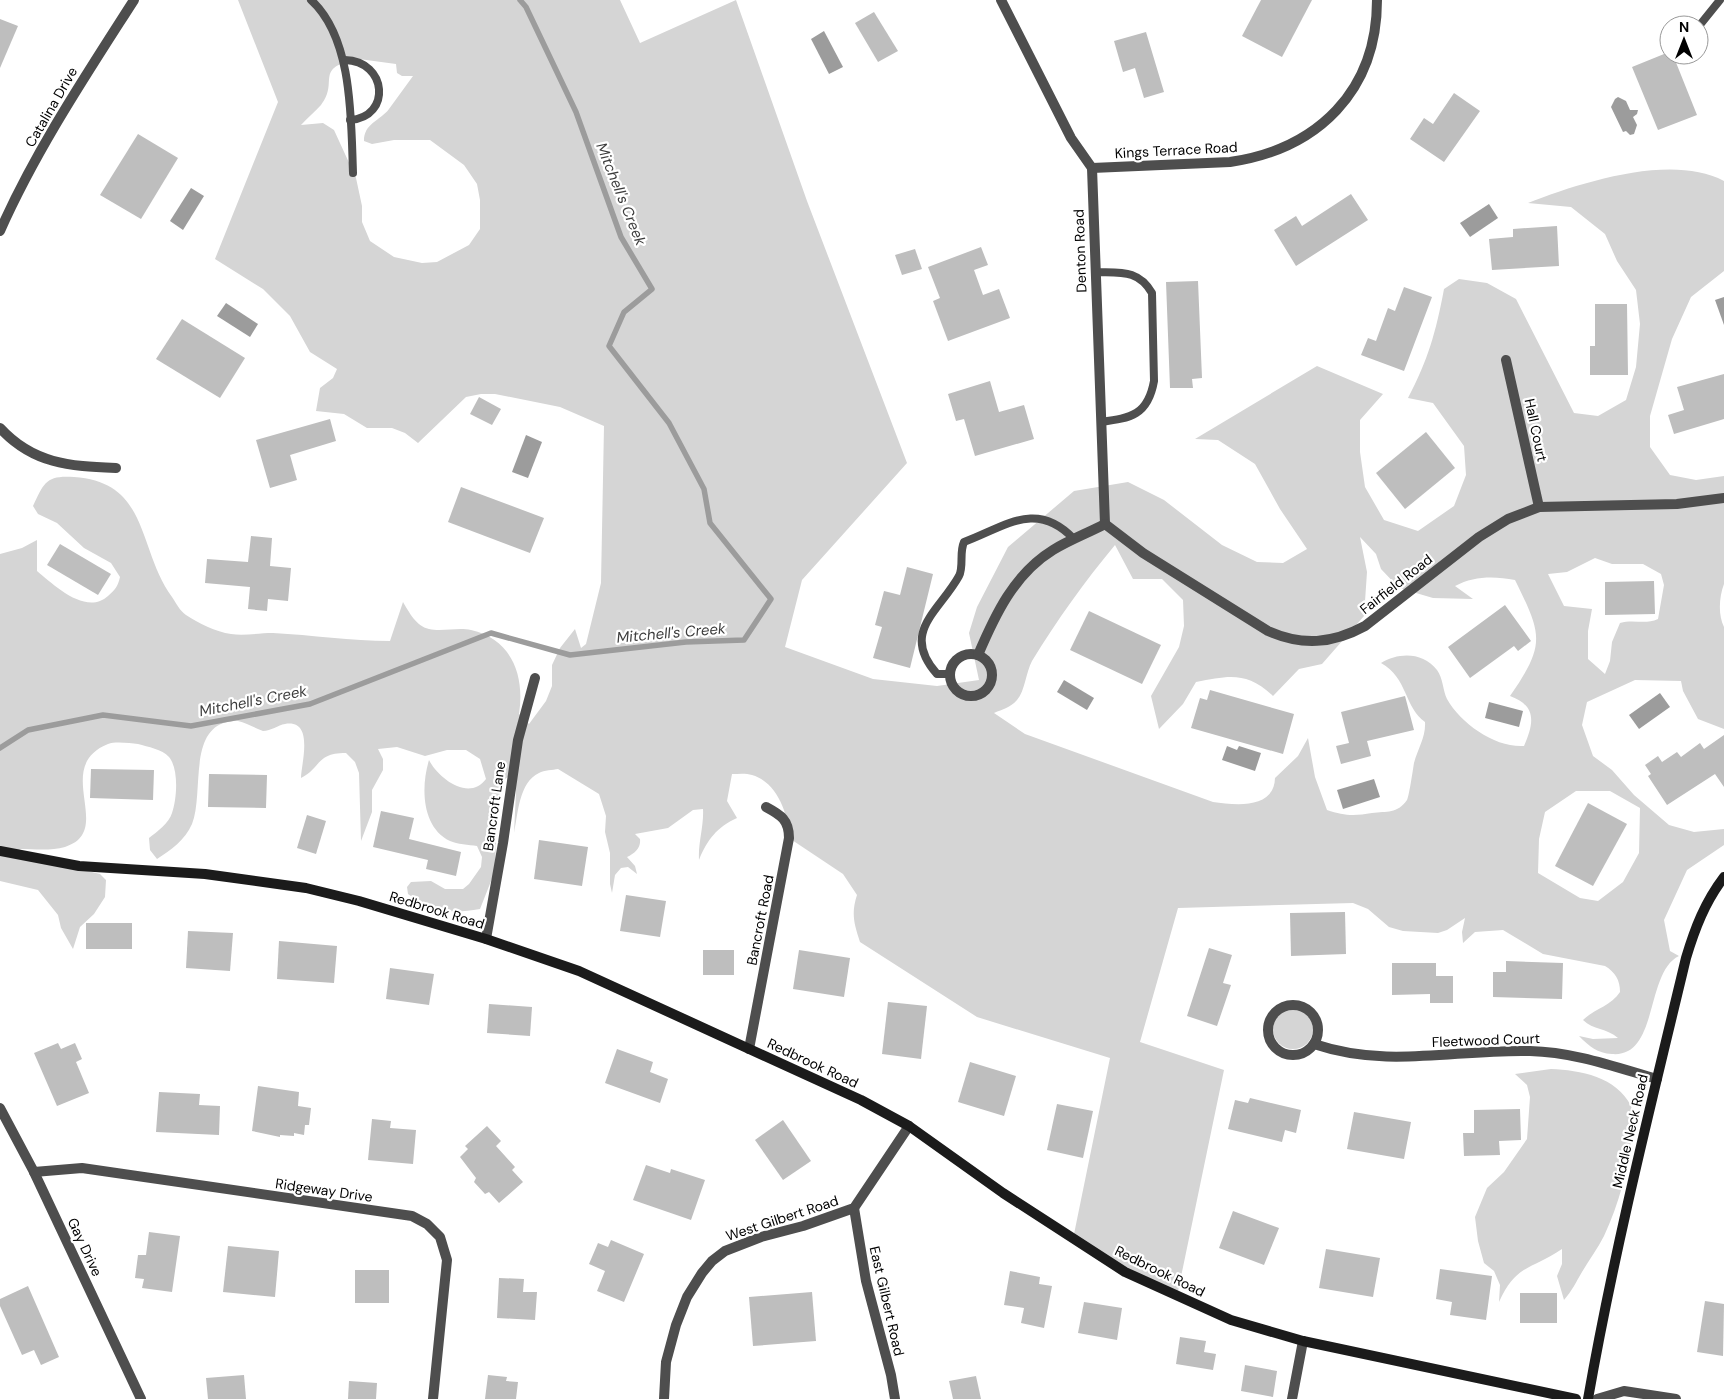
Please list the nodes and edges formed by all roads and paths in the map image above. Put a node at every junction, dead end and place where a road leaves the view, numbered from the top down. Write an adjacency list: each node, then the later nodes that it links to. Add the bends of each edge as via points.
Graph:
1 (134, 0): 11 (street, Catalina Drive, via 74,94 16,195)
2 (311, 0): 7 (lane, via 320,8)
3 (1001, 0): 9 (street, via 1071,138)
4 (1377, 0): 9 (street, Kings Terrace Road, via 1377,24 1367,65 1354,89 1326,121 1302,139 1238,161)
5 (1720, 0): 6 (lane)
6 (1708, 15)
7 (345, 60): 8 (lane); 8 (lane, via 355,60 369,67 378,85 373,112 367,117)
8 (350, 120): 10 (lane)
9 (1092, 168): 12 (street, Denton Road)
10 (353, 173)
11 (0, 232)
12 (1095, 272): 14 (street, Denton Road); 14 (lane, via 1134,274 1146,282 1152,293 1152,394 1145,406 1129,418)
13 (1506, 360): 18 (street, Hall Court)
14 (1101, 422): 19 (street, Denton Road)
15 (0, 428): 16 (street, via 12,441 35,456 53,462)
16 (116, 468)
17 (1724, 498): 18 (street, Fairfield Road, via 1677,504)
18 (1539, 507): 19 (street, Fairfield Road, via 1508,518 1479,537 1365,626 1345,637 1316,642 1284,638 1268,631 1143,553)
19 (1105, 524): 20 (street)
20 (1074, 539): 21 (street, via 1052,550 1023,574 1006,597); 22 (lane, via 1064,529 1038,519 1022,518 964,542 960,551 960,574 923,628 922,647 927,663 937,674)
21 (978, 655): 22 (street, via 959,658); 22 (street, via 992,670 986,691 965,696 953,687)
22 (950, 674)
23 (535, 678): 27 (street, Bancroft Lane, via 518,740)
24 (766, 807): 29 (street, Bancroft Road, via 787,822 789,838)
25 (0, 852): 27 (main road, Redbrook Road, via 79,866 205,874 306,888)
26 (1724, 877): 30 (main road, Middle Neck Road, via 1710,895 1697,922)
27 (486, 939): 29 (main road, Redbrook Road, via 579,971)
28 (1314, 1044): 28 (street, via 1318,1028 1307,1009 1292,1005 1272,1017 1268,1034 1276,1049 1292,1055 1301,1054); 30 (street, Fleetwood Court, via 1366,1056 1512,1051 1555,1053 1581,1057)
29 (750, 1048): 32 (main road, Redbrook Road)
30 (1657, 1079): 42 (main road, Middle Neck Road, via 1602,1320)
31 (0, 1108): 33 (street, Gay Drive)
32 (909, 1126): 34 (street, West Gilbert Road); 35 (main road, Redbrook Road, via 1003,1193 1124,1272 1231,1320)
33 (34, 1172): 36 (street, Gay Drive); 37 (street, Ridgeway Drive, via 82,1168 412,1216 427,1224 440,1237 447,1260)
34 (854, 1208): 38 (street, West Gilbert Road, via 761,1237 725,1251 712,1261 687,1297 676,1325 666,1362); 39 (street, East Gilbert Road, via 866,1281)
35 (1303, 1341): 40 (street); 41 (main road, Redbrook Road)
36 (142, 1399)
37 (433, 1399)
38 (664, 1399)
39 (895, 1399)
40 (1292, 1399)
41 (1576, 1399)
42 (1588, 1399)
43 (1597, 1399): 44 (street, via 1624,1390)
44 (1676, 1399)

